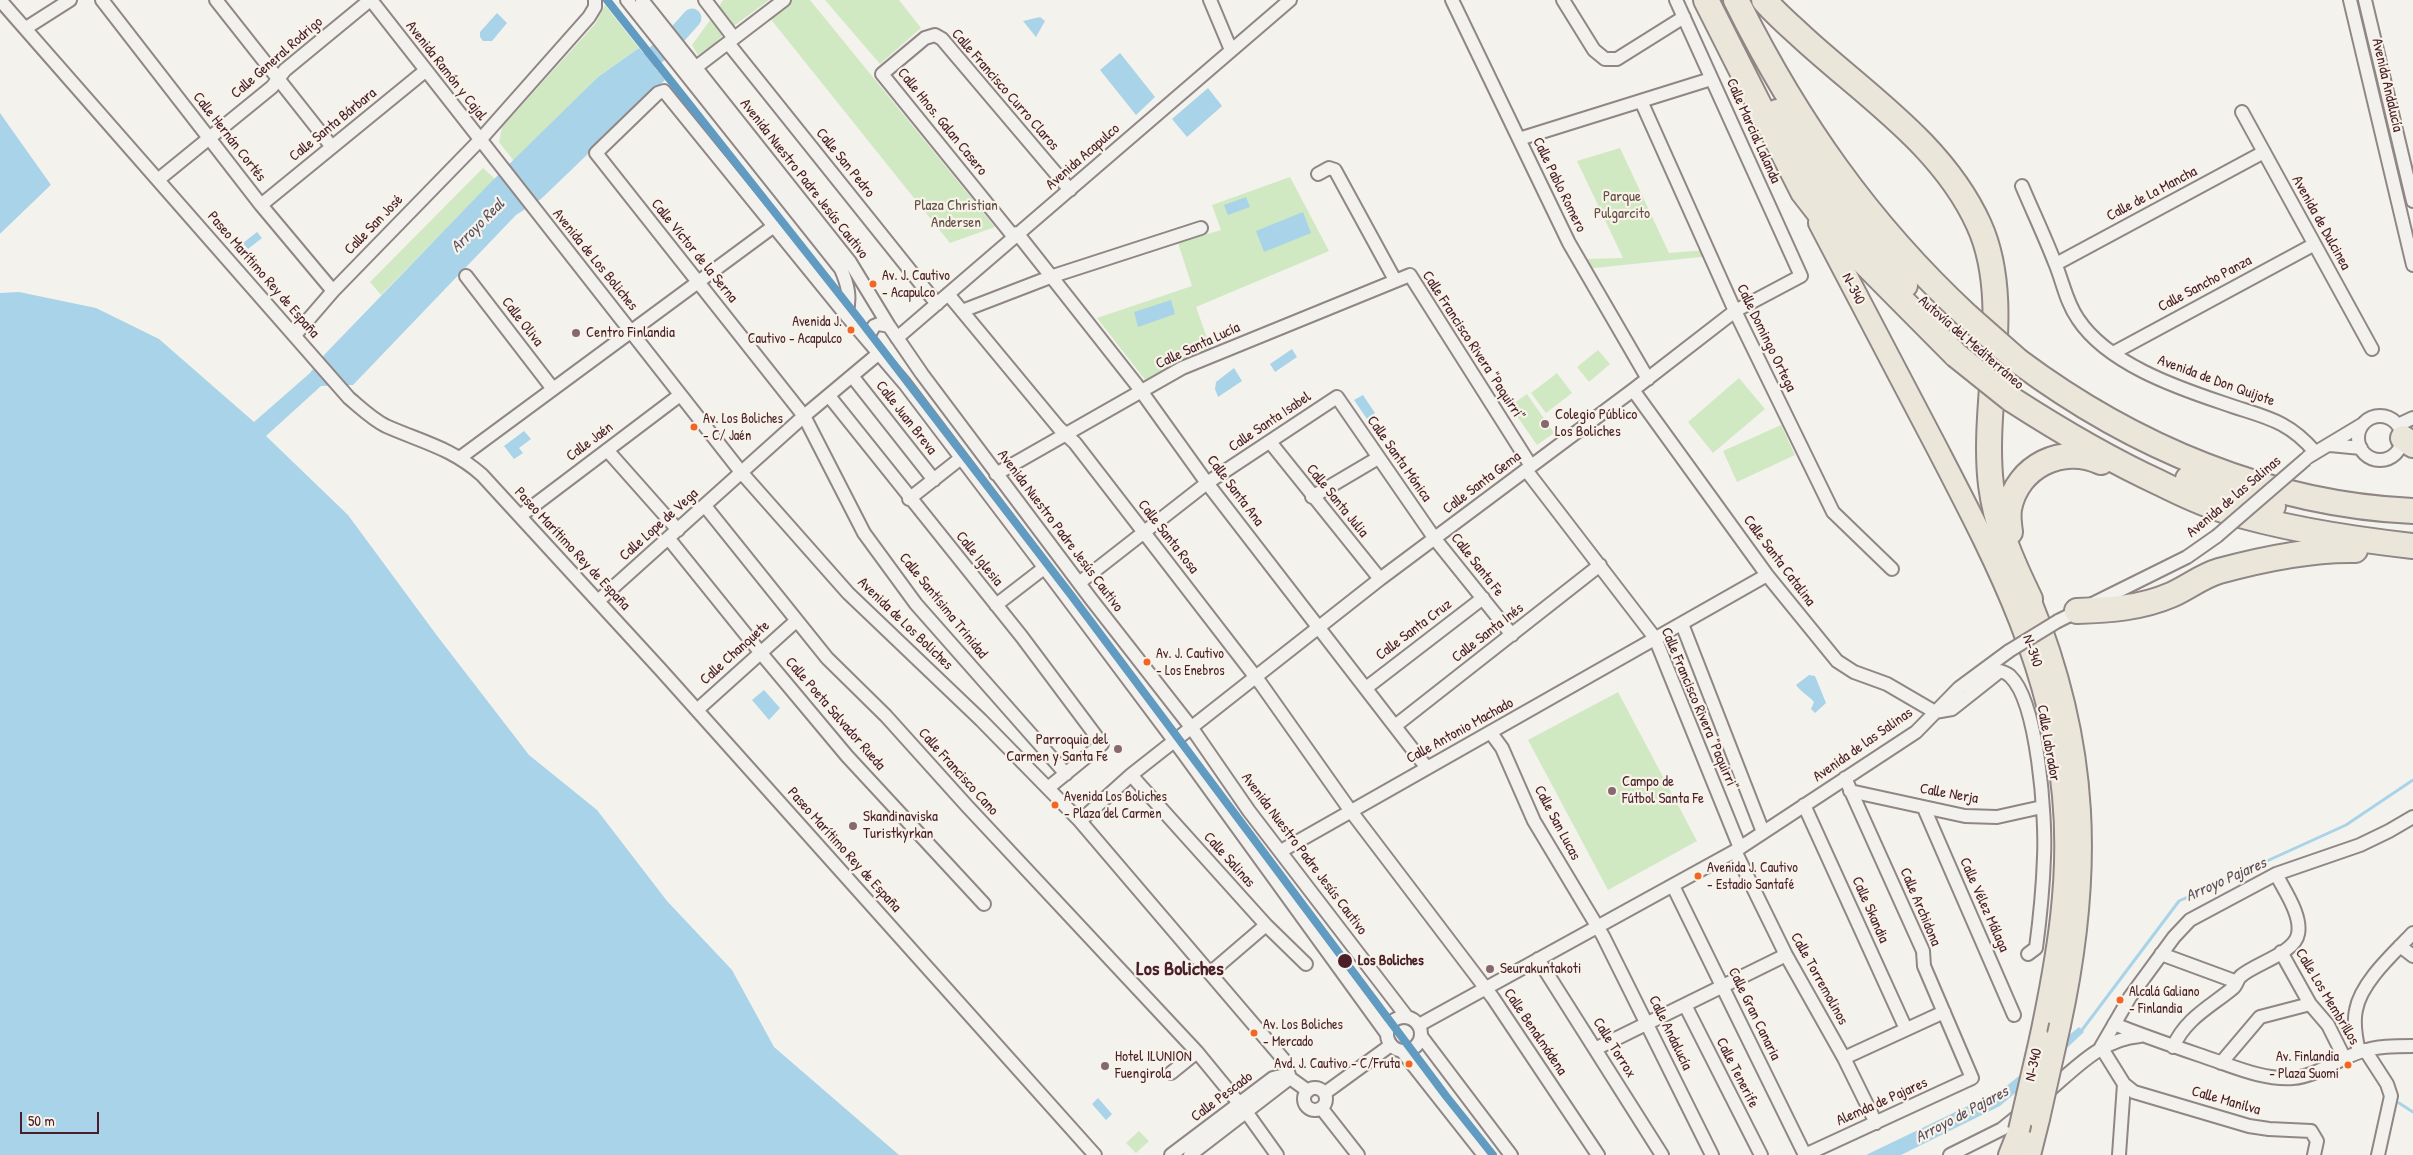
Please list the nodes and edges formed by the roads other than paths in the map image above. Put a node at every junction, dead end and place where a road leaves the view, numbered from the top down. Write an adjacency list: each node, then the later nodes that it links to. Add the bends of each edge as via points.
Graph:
1 (0, 0): 24 (street, Paseo Marítimo Rey de España)
2 (70, 0): 24 (street)
3 (102, 0): 34 (street, Calle Hernán Cortés)
4 (216, 0): 30 (street)
5 (370, 0): 28 (street, Avenida Ramón y Cajal); 30 (street, Calle General Rodrigo)
6 (627, 0): 22 (street)
7 (642, 0): 22 (street)
8 (704, 0): 25 (street, Calle San Pedro)
9 (784, 0): 25 (street)
10 (1210, 0): 26 (street)
11 (1290, 0): 26 (street, Avenida Acapulco)
12 (1452, 0): 35 (street, Calle Pablo Romero)
13 (1563, 0): 23 (street, via 1594,50 1605,59 1617,59)
14 (1676, 0): 23 (street, Calle Marcial Lalanda)
15 (1706, 0): 44 (highway)
16 (1717, 0): 67 (highway, Autovía del Mediterráneo, via 1750,68 1833,197 1908,288)
17 (1736, 0): 67 (highway, Autovía del Mediterráneo, via 1763,54 1808,128 1876,222 1936,288)
18 (1764, 0): 120 (highway, via 1933,154 1962,190 1980,227 1990,261 1996,307 1991,485 2009,556)
19 (2350, 0): 52 (street, Avenida Andalucía)
20 (2365, 0): 45 (street, Avenida Andalucía)
21 (595, 4): 36 (street, Calle San José)
22 (646, 15): 27 (street)
23 (1684, 17): 31 (street, Calle Marcial Lalanda)
24 (26, 28): 41 (street, Paseo Marítimo Rey de España)
25 (731, 41): 27 (street); 60 (street, Calle San Pedro)
26 (1231, 50): 43 (street, Avenida Acapulco)
27 (689, 66): 63 (street, Avenida Nuestro Padre Jesús Cautivo, via 840,269 849,288); 64 (street, Avenida Nuestro Padre Jesús Cautivo, via 850,262)
28 (425, 71): 36 (street, Avenida Ramón y Cajal); 37 (street, Calle Santa Bárbara)
29 (882, 74): 43 (street, Calle Francisco Curro Claros, via 925,38 936,35); 49 (street, Calle Hnos. Galan Casero)
30 (278, 79): 34 (street, Calle General Rodrigo); 37 (street)
31 (1711, 79): 32 (street); 55 (street, Calle Marcial Lalanda)
32 (1641, 101): 35 (street); 62 (street, Calle Domingo Ortega)
33 (2242, 112): 38 (street, Avenida de Dulcinea)
34 (209, 138): 41 (street, Calle General Rodrigo); 46 (street, Calle Hernán Cortés)
35 (1519, 139): 76 (street, Calle Pablo Romero, via 1569,243)
36 (480, 140): 39 (street, Avenida Ramón y Cajal); 58 (street, Calle San José)
37 (332, 147): 46 (street, Calle Santa Bárbara)
38 (2264, 152): 50 (street, Avenida de Dulcinea); 51 (street, Calle de La Mancha)
39 (497, 162): 65 (street, Avenida de Los Boliches)
40 (1318, 174): 56 (street, via 1329,168 1335,170)
41 (159, 179): 66 (street, Paseo Marítimo Rey de España)
42 (2022, 186): 51 (street, Avenida de Don Quijote)
43 (1070, 190): 49 (street, Avenida Acapulco)
44 (1803, 192): 67 (highway, via 1835,233); 213 (main road, N-340, bridge, via 1993,557 2024,627 2046,697 2064,797 2066,860 2058,945 2040,1039 2019,1130)
45 (2413, 201)
46 (261, 205): 58 (street, Calle Hernán Cortés)
47 (774, 226): 57 (street); 57 (street, Calle Víctor de la Serna, via 664,91 658,93 596,153); 63 (street)
48 (1201, 228): 54 (street)
49 (1016, 235): 54 (street, Calle Santa Ana); 59 (street, Avenida Acapulco)
50 (2313, 244): 70 (street, Avenida de Dulcinea); 72 (street, Calle Sancho Panza)
51 (2056, 264): 72 (street, Avenida de Don Quijote, via 2066,299 2078,320)
52 (2413, 265)
53 (466, 276): 78 (street, Calle Oliva)
54 (1053, 276): 61 (street); 80 (street, Calle Santa Ana)
55 (1800, 276): 62 (street, Calle Santa Gema)
56 (1395, 280): 80 (street, Calle Santa Lucía, via 1182,368); 96 (street, Calle Francisco Rivera "Paquirri", via 1410,275)
57 (699, 283): 65 (street); 84 (street, Calle Víctor de la Serna)
58 (332, 292): 66 (street, Calle San José)
59 (948, 294): 60 (street, Avenida Acapulco); 61 (street, Calle Santa Rosa)
60 (937, 304): 68 (street, Avenida Acapulco)
61 (962, 311): 87 (street, Calle Santa Rosa)
62 (1735, 311): 76 (street, Calle Santa Gema); 115 (street, Calle Domingo Ortega, via 1833,512)
63 (846, 315): 69 (street)
64 (889, 326): 68 (street, Avenida Nuestro Padre Jesús Cautivo); 69 (street, via 874,326)
65 (632, 332): 78 (street); 81 (street, Avenida de Los Boliches)
66 (295, 335): 93 (street, Paseo Marítimo Rey de España, via 366,413 386,426)
67 (1961, 337): 77 (highway, Autovía del Mediterráneo, bridge); 77 (highway, bridge)
68 (897, 338): 71 (street, Avenida Nuestro Padre Jesús Cautivo)
69 (867, 339): 73 (street)
70 (2372, 349)
71 (909, 353): 74 (street, via 906,370); 98 (street, Avenida Nuestro Padre Jesús Cautivo)
72 (2113, 353): 92 (street, Avenida de Don Quijote, via 2182,389 2282,423)
73 (878, 354): 74 (street); 75 (street, Calle Lope de Vega)
74 (893, 372): 94 (street)
75 (852, 376): 82 (street, Calle Lope de Vega); 99 (street, Calle Juan Breva)
76 (1648, 379): 79 (street, Calle Santa Gema)
77 (2015, 381): 101 (highway, via 2085,446); 105 (highway, Autovía del Mediterráneo, via 2060,392 2124,429 2187,459 2260,485 2332,503); 107 (highway, Autovía del Mediterráneo, via 2111,444 2164,470 2268,505 2332,520)
78 (553, 389): 93 (street)
79 (1633, 390): 96 (street, Calle Santa Gema); 116 (street, Calle Santa Catalina)
80 (1141, 392): 87 (street, Calle Santa Lucía); 100 (street, Calle Santa Ana)
81 (680, 395): 91 (street, Calle Jaén); 97 (street, Avenida de Los Boliches)
82 (829, 396): 84 (street, Calle Lope de Vega); 103 (street, Calle Iglesia)
83 (1337, 397): 88 (street, Calle Santa Isabel); 95 (street, Calle Santa Mónica)
84 (804, 416): 97 (street, Calle Lope de Vega); 139 (street, Calle Santísima Trinidad, via 864,533 916,604)
85 (2363, 424): 86 (street, via 2368,419 2381,416 2394,420); 89 (street, Avenida de las Salinas); 90 (street, via 2358,436)
86 (2407, 431): 90 (street, via 2398,452 2386,460 2371,458)
87 (1066, 434): 98 (street, Calle Santa Lucía); 108 (street, Calle Santa Rosa)
88 (1270, 442): 100 (street, Calle Santa Isabel); 102 (street, Calle Santa Julia)
89 (2330, 445): 90 (street); 92 (street, Avenida de las Salinas)
90 (2361, 448)
91 (607, 450): 106 (street, Calle Jaén); 109 (street, Calle Poeta Salvador Rueda)
92 (2310, 455): 123 (street, Avenida de las Salinas, bridge, via 2218,536 2187,557)
93 (461, 457): 106 (street, Paseo Marítimo Rey de España)
94 (961, 458): 99 (street); 114 (street)
95 (1378, 458): 102 (street); 110 (street, Calle Santa Mónica)
96 (1529, 468): 110 (street, Calle Santa Gema); 113 (street, Calle Francisco Rivera "Paquirri")
97 (741, 472): 104 (street, Calle Lope de Vega); 142 (street, Avenida de Los Boliches, via 848,593)
98 (996, 474): 118 (street, Avenida Nuestro Padre Jesús Cautivo)
99 (936, 478): 103 (street)
100 (1207, 483): 108 (street, Calle Santa Isabel); 126 (street, Calle Santa Ana)
101 (2187, 496): 111 (highway, via 2222,510 2291,526); 120 (highway, via 2141,481 2092,458 2064,455 2038,464 2019,482 2009,509 2010,532)
102 (1312, 497): 117 (street, Calle Santa Julia)
103 (909, 499): 122 (street, Calle Iglesia)
104 (705, 506): 109 (street, Calle Lope de Vega); 124 (street, Calle Francisco Cano)
105 (2413, 511)
106 (520, 516): 121 (street, Paseo Marítimo Rey de España)
107 (2413, 530)
108 (1144, 533): 118 (street, Calle Santa Isabel); 130 (street, Calle Santa Rosa)
109 (673, 535): 121 (street, Calle Lope de Vega); 129 (street, Calle Poeta Salvador Rueda)
110 (1435, 539): 117 (street, Calle Santa Gema); 119 (street, Calle Santa Fe)
111 (2413, 546)
112 (2413, 551): 123 (highway, via 2324,549 2217,572 2146,604)
113 (1600, 565): 127 (street, Calle Santa Inés); 128 (street, Calle Francisco Rivera "Paquirri")
114 (1044, 568): 122 (street); 137 (street)
115 (1892, 569)
116 (1767, 575): 125 (street, Calle Antonio Machado); 133 (street, Calle Santa Catalina, via 1837,661 1854,672 1887,684)
117 (1380, 579): 126 (street, Calle Santa Gema)
118 (1079, 583): 135 (street, Avenida Nuestro Padre Jesús Cautivo)
119 (1483, 598): 127 (street, Calle Santa Fe); 131 (street, Calle Santa Cruz)
120 (2030, 599): 214 (main road, N-340, bridge, via 2063,696 2081,795 2082,865 2075,948)
121 (598, 601): 132 (street, Paseo Marítimo Rey de España)
122 (996, 605): 139 (street, Calle Iglesia, via 1102,744)
123 (2067, 616): 133 (street, Avenida de las Salinas, bridge, via 2009,651 1959,688)
124 (796, 621): 129 (street, Calle Chanquete); 187 (street, Calle Francisco Cano, via 827,658 886,716)
125 (1682, 624): 128 (street, Calle Antonio Machado); 150 (street)
126 (1320, 628): 130 (street, Calle Santa Gema); 131 (street, Calle Santa Ana)
127 (1512, 636): 134 (street, Calle Santa Inés)
128 (1655, 638): 136 (street, Calle Antonio Machado); 151 (street, Calle Francisco Rivera "Paquirri")
129 (760, 652): 132 (street, Calle Chanquete); 155 (street, Calle Poeta Salvador Rueda, via 848,756)
130 (1256, 677): 135 (street, Calle Santa Gema); 146 (street, Calle Santa Rosa)
131 (1366, 688): 134 (street, Calle Santa Ana)
132 (697, 710): 201 (street, Paseo Marítimo Rey de España)
133 (1935, 712): 141 (street, Avenida de las Salinas, via 1916,732); 147 (street, Calle Labrador, via 1952,709 2000,671 2009,675 2022,693 2032,725)
134 (1395, 726): 138 (street, Calle Santa Ana)
135 (1191, 728): 137 (street, Calle Santa Gema); 152 (street, Avenida Nuestro Padre Jesús Cautivo)
136 (1491, 733): 138 (street, Calle Antonio Machado); 157 (street, Calle San Lucas, via 1502,748 1534,821)
137 (1174, 741): 140 (street, Calle Santa Gema); 181 (street)
138 (1427, 768): 146 (street, Calle Antonio Machado)
139 (1066, 774): 142 (street)
140 (1131, 775): 149 (street, Calle Santa Gema); 156 (street, Calle Salinas)
141 (1845, 778): 143 (street, Calle Archidona); 144 (street, Avenida de las Salinas)
142 (1048, 788): 149 (street, Avenida de Los Boliches)
143 (1850, 790): 145 (street, Calle Nerja); 173 (street, Calle Archidona, via 1923,951 1924,966)
144 (1804, 805): 150 (street, Avenida de las Salinas); 178 (street, Calle Skandia)
145 (1924, 808): 147 (street, Calle Nerja, via 1965,816); 174 (street, Calle Vélez Málaga)
146 (1350, 810): 152 (street, Calle Antonio Machado); 170 (street, Calle Benalmádena)
147 (2042, 813): 161 (street, via 2042,898 2036,948)
148 (2413, 817): 153 (street, via 2360,845)
149 (1080, 821): 167 (street, Avenida de Los Boliches)
150 (1763, 832): 151 (street, Avenida de las Salinas)
151 (1737, 849): 154 (street, Avenida de las Salinas); 163 (street, Calle Torremolinos)
152 (1281, 851): 175 (street, Avenida Nuestro Padre Jesús Cautivo)
153 (2276, 874): 160 (street, via 2298,921 2298,935 2291,946); 162 (street, via 2190,920)
154 (1674, 886): 157 (street, Avenida de las Salinas); 169 (street, Calle Gran Canaria)
155 (984, 904)
156 (1266, 925): 166 (street, Calle Salinas); 167 (street)
157 (1596, 927): 165 (street, Avenida de las Salinas); 176 (street, Calle Andalucía, via 1604,936)
158 (2413, 933): 159 (street)
159 (2400, 946): 164 (street); 186 (street, via 2360,995 2355,1016)
160 (2281, 952): 168 (street, via 2239,977); 171 (street, Calle Los Membrillos)
161 (2028, 954)
162 (2161, 954): 168 (street); 177 (street)
163 (1786, 955): 169 (street); 188 (street, Calle Torremolinos)
164 (2413, 956)
165 (1538, 959): 170 (street, Avenida de las Salinas); 185 (street, Calle Torrox)
166 (1306, 964)
167 (1210, 973): 192 (street, Avenida de Los Boliches, via 1284,1060)
168 (2237, 982): 184 (street, via 2235,987 2185,1025)
169 (1722, 986): 172 (street); 211 (street, Calle Gran Canaria)
170 (1485, 988): 179 (street, Avenida de las Salinas); 207 (street, Calle Benalmádena)
171 (2310, 1004): 189 (street, Calle Los Membrillos, via 2328,1025); 190 (street, via 2260,1017)
172 (1685, 1005): 176 (street); 210 (street, Calle Tenerife)
173 (1944, 1012): 178 (street); 193 (street, Calle Archidona)
174 (2014, 1015)
175 (1407, 1017): 179 (street); 181 (street, via 1393,1021)
176 (1647, 1023): 185 (street); 209 (street, Calle Andalucía)
177 (2114, 1024): 180 (street); 183 (street)
178 (1906, 1029): 188 (street)
179 (1420, 1030): 181 (street, via 1420,1041 1412,1049); 206 (street)
180 (2142, 1035): 183 (street, via 2126,1037); 184 (street)
181 (1393, 1043): 196 (street); 205 (street)
182 (2413, 1046): 186 (street, via 2387,1046)
183 (2101, 1047): 194 (street); 212 (street, via 2002,1129)
184 (2173, 1047): 190 (street)
185 (1595, 1049): 208 (street, Calle Torrox)
186 (2362, 1051): 189 (street); 217 (street, via 2388,1084 2391,1096)
187 (1197, 1052): 191 (street); 197 (street, Calle Francisco Cano)
188 (1844, 1058): 199 (street, Calle Torremolinos)
189 (2345, 1059): 190 (street, via 2294,1078 2257,1074)
190 (2221, 1063)
191 (1171, 1073)
192 (1290, 1078): 195 (street); 197 (street, Calle Pescado)
193 (1972, 1078): 199 (street, Alemda de Pajares)
194 (2129, 1088): 215 (street); 216 (street, Calle Manilva, via 2250,1126 2311,1131 2317,1141)
195 (1308, 1091): 196 (street, via 1318,1088); 198 (street, via 1305,1105 1314,1111)
196 (1325, 1093): 198 (street, via 1326,1103)
197 (1243, 1108): 202 (street, Calle Pescado); 203 (street, Calle Pescado); 204 (street, Calle Francisco Cano)
198 (1322, 1109): 200 (street)
199 (1876, 1123): 211 (street, Alemda de Pajares)
200 (1355, 1154)
201 (1095, 1155)
202 (1171, 1155)
203 (1190, 1155)
204 (1277, 1155)
205 (1484, 1155)
206 (1512, 1155)
207 (1598, 1155)
208 (1662, 1155)
209 (1712, 1155)
210 (1761, 1155)
211 (1805, 1155)
212 (1950, 1155)
213 (2009, 1155)
214 (2030, 1155)
215 (2119, 1155)
216 (2314, 1155)
217 (2378, 1155)

